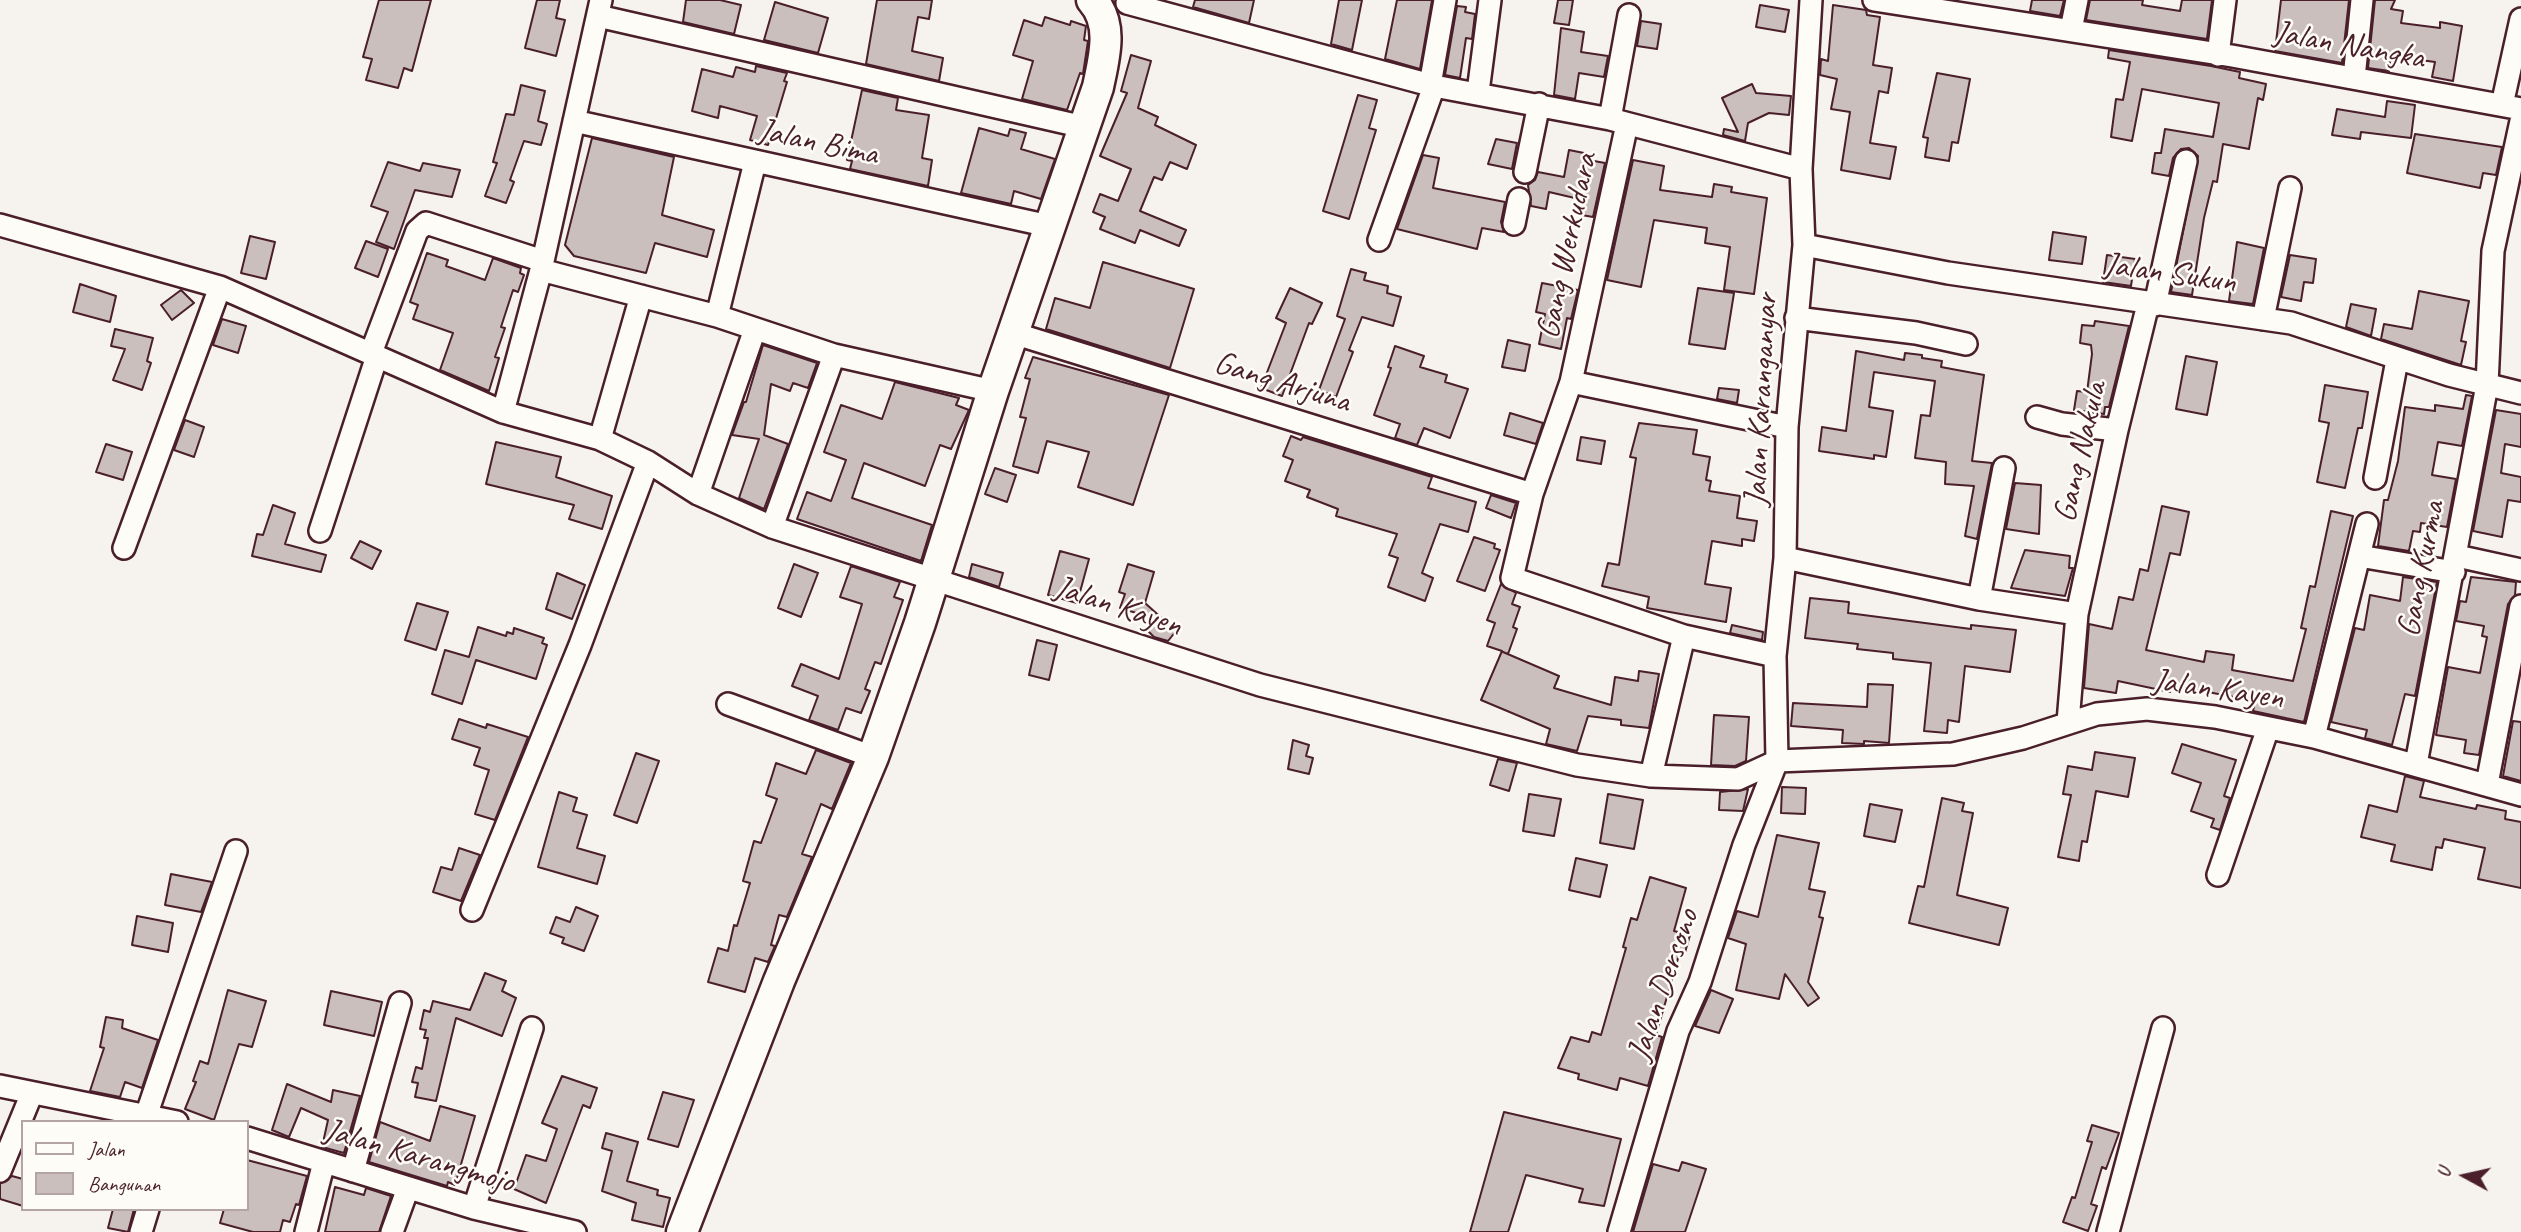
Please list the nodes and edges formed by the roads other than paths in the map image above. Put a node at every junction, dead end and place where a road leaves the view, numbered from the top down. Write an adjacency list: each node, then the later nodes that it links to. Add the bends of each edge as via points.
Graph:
1 (1091, 0): 13 (main road, via 1102,12)
2 (1445, 0): 17 (street)
3 (1490, 0): 18 (street)
4 (1811, 0): 27 (street, Jalan Karanganyar)
5 (1874, 0): 14 (street, Jalan Nangka)
6 (2077, 0): 14 (street)
7 (2225, 0): 15 (street)
8 (2361, 0): 16 (street)
9 (1128, 2): 13 (street); 17 (street)
10 (600, 8): 21 (street); 24 (street)
11 (1629, 15): 22 (street, Gang Werkudara)
12 (2521, 19): 20 (street)
13 (1104, 27): 24 (main road, via 1105,55)
14 (2071, 30): 15 (street, Jalan Nangka)
15 (2218, 55): 16 (street, Jalan Nangka)
16 (2354, 78): 20 (street, Jalan Nangka)
17 (1432, 85): 18 (street); 34 (street)
18 (1478, 92): 19 (street)
19 (1539, 104): 22 (street); 28 (street)
20 (2512, 107)
21 (574, 121): 26 (street, Jalan Bima); 36 (street)
22 (1619, 121): 27 (street); 49 (street, Gang Werkudara)
23 (2521, 121): 50 (street, Gang Kurma, via 2493,251)
24 (1084, 127): 33 (main road)
25 (2186, 161): 39 (street, Gang Nakula)
26 (755, 162): 33 (street, Jalan Bima); 40 (street)
27 (1801, 169): 35 (street, Jalan Karanganyar)
28 (1525, 172)
29 (2290, 188): 42 (street)
30 (1519, 199): 31 (street)
31 (1514, 224)
32 (0, 225): 37 (street, Jalan Kayen)
33 (1049, 226): 44 (main road)
34 (1379, 240)
35 (1804, 245): 39 (street, Jalan Sukun); 41 (street, Jalan Karanganyar)
36 (542, 265): 38 (street); 46 (street, via 426,223 417,231); 53 (street)
37 (220, 287): 46 (street, Jalan Kayen); 66 (street)
38 (641, 296): 40 (street); 57 (street)
39 (2151, 304): 42 (street, Jalan Sukun); 56 (street, Gang Nakula)
40 (717, 316): 43 (street)
41 (1796, 318): 45 (street); 55 (street, Jalan Karanganyar)
42 (2263, 320): 48 (street, Jalan Sukun, via 2315,329)
43 (755, 329): 47 (street); 61 (street)
44 (1013, 333): 51 (main road); 62 (street, Gang Arjuna)
45 (1966, 344)
46 (374, 354): 53 (street, Jalan Kayen); 65 (street)
47 (834, 355): 51 (street); 64 (street)
48 (2397, 360): 50 (street, Jalan Sukun); 60 (street)
49 (1571, 383): 55 (street); 62 (street)
50 (2487, 385): 52 (street, Jalan Sukun); 69 (street, Gang Kurma)
51 (993, 391): 71 (main road)
52 (2521, 393)
53 (503, 412): 57 (street, Jalan Kayen)
54 (2037, 417): 56 (street)
55 (1787, 428): 68 (street, Jalan Karanganyar)
56 (2117, 430): 74 (street, Gang Nakula)
57 (600, 439): 58 (street, Jalan Kayen)
58 (648, 462): 61 (street, Jalan Kayen); 89 (street, via 580,645)
59 (2004, 468): 72 (street)
60 (2375, 478)
61 (698, 494): 64 (street, Jalan Kayen)
62 (1532, 494): 75 (street, via 1512,578)
63 (2367, 524): 67 (street)
64 (772, 527): 71 (street, Jalan Kayen)
65 (320, 531)
66 (124, 548)
67 (2359, 556): 69 (street); 80 (street)
68 (1785, 558): 72 (street); 76 (street, Jalan Karanganyar)
69 (2455, 564): 70 (street); 83 (street, Gang Kurma)
70 (2521, 570)
71 (933, 580): 81 (main road); 84 (street, Jalan Kayen, via 1260,685 1577,765)
72 (1979, 599): 74 (street)
73 (2521, 606): 85 (street)
74 (2077, 614): 78 (street, Gang Nakula)
75 (1684, 636): 76 (street); 84 (street)
76 (1775, 656): 82 (street, Jalan Karanganyar)
77 (728, 704): 81 (street)
78 (2068, 722): 79 (street, Jalan Kayen, via 2125,709 2147,709); 82 (street, Jalan Kayen, via 1953,754)
79 (2268, 728): 80 (street, Jalan Kayen); 88 (street)
80 (2314, 737): 83 (street, Jalan Kayen)
81 (873, 757): 108 (main road, via 779,981)
82 (1777, 761): 84 (street, Jalan Kayen, via 1738,779); 109 (street, Jalan Dersono, via 1744,845 1700,982 1678,1031)
83 (2416, 764): 85 (street, Jalan Kayen)
84 (1651, 776)
85 (2487, 784): 86 (street, Jalan Kayen)
86 (2521, 794)
87 (236, 851): 95 (street)
88 (2218, 875)
89 (472, 910)
90 (400, 1003): 100 (street)
91 (532, 1028): 102 (street)
92 (2162, 1028): 110 (street)
93 (0, 1086): 94 (street)
94 (32, 1093): 95 (street); 99 (street)
95 (147, 1113): 96 (street)
96 (170, 1120)
97 (248, 1138): 98 (street, Jalan Karangmojo)
98 (324, 1162): 100 (street, Jalan Karangmojo); 105 (street)
99 (0, 1171)
100 (353, 1171): 101 (street, Jalan Karangmojo)
101 (408, 1188): 102 (street, Jalan Karangmojo); 106 (street)
102 (474, 1208): 107 (street, Jalan Karangmojo)
103 (147, 1211): 104 (street)
104 (141, 1232)
105 (306, 1232)
106 (391, 1232)
107 (575, 1232)
108 (682, 1232)
109 (1619, 1232)
110 (2108, 1232)

